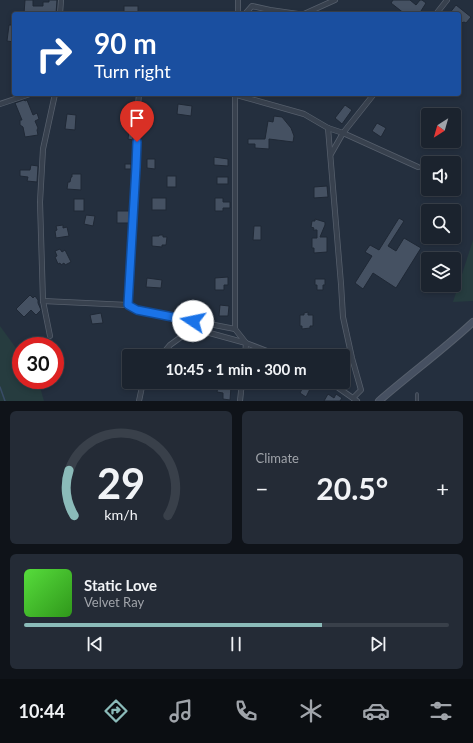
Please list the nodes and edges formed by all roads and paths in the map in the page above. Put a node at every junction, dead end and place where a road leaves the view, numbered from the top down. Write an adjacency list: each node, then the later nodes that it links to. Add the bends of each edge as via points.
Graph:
1 (61, 0): 5 (street)
2 (238, 0): 6 (street)
3 (335, 0): 9 (street)
4 (447, 0): 10 (street)
5 (60, 12)
6 (238, 12)
7 (247, 12): 8 (street, via 252,6)
8 (284, 12)
9 (309, 12)
10 (438, 12)
11 (24, 96): 17 (street)
12 (55, 96): 22 (street, via 43,149 40,202)
13 (139, 96): 23 (street)
14 (234, 96): 25 (street)
15 (241, 96): 18 (street, via 304,114)
16 (372, 96): 19 (street)
17 (0, 104)
18 (328, 128): 19 (street); 20 (street)
19 (343, 133): 20 (street); 21 (street)
20 (331, 154): 35 (street, via 342,317 361,390)
21 (418, 167)
22 (42, 300): 23 (street); 26 (street)
23 (128, 305): 25 (street, via 137,310)
24 (473, 322): 39 (main road, via 455,340)
25 (235, 329): 27 (street)
26 (50, 336)
27 (246, 343): 28 (street, via 206,332 181,337); 29 (street); 30 (street)
28 (167, 349)
29 (246, 349)
30 (262, 349)
31 (142, 389): 36 (street)
32 (241, 389): 37 (street)
33 (340, 389): 35 (street)
34 (417, 394): 40 (lane)
35 (353, 398): 38 (street)
36 (139, 401)
37 (240, 401)
38 (358, 401)
39 (379, 401)
40 (417, 401)

